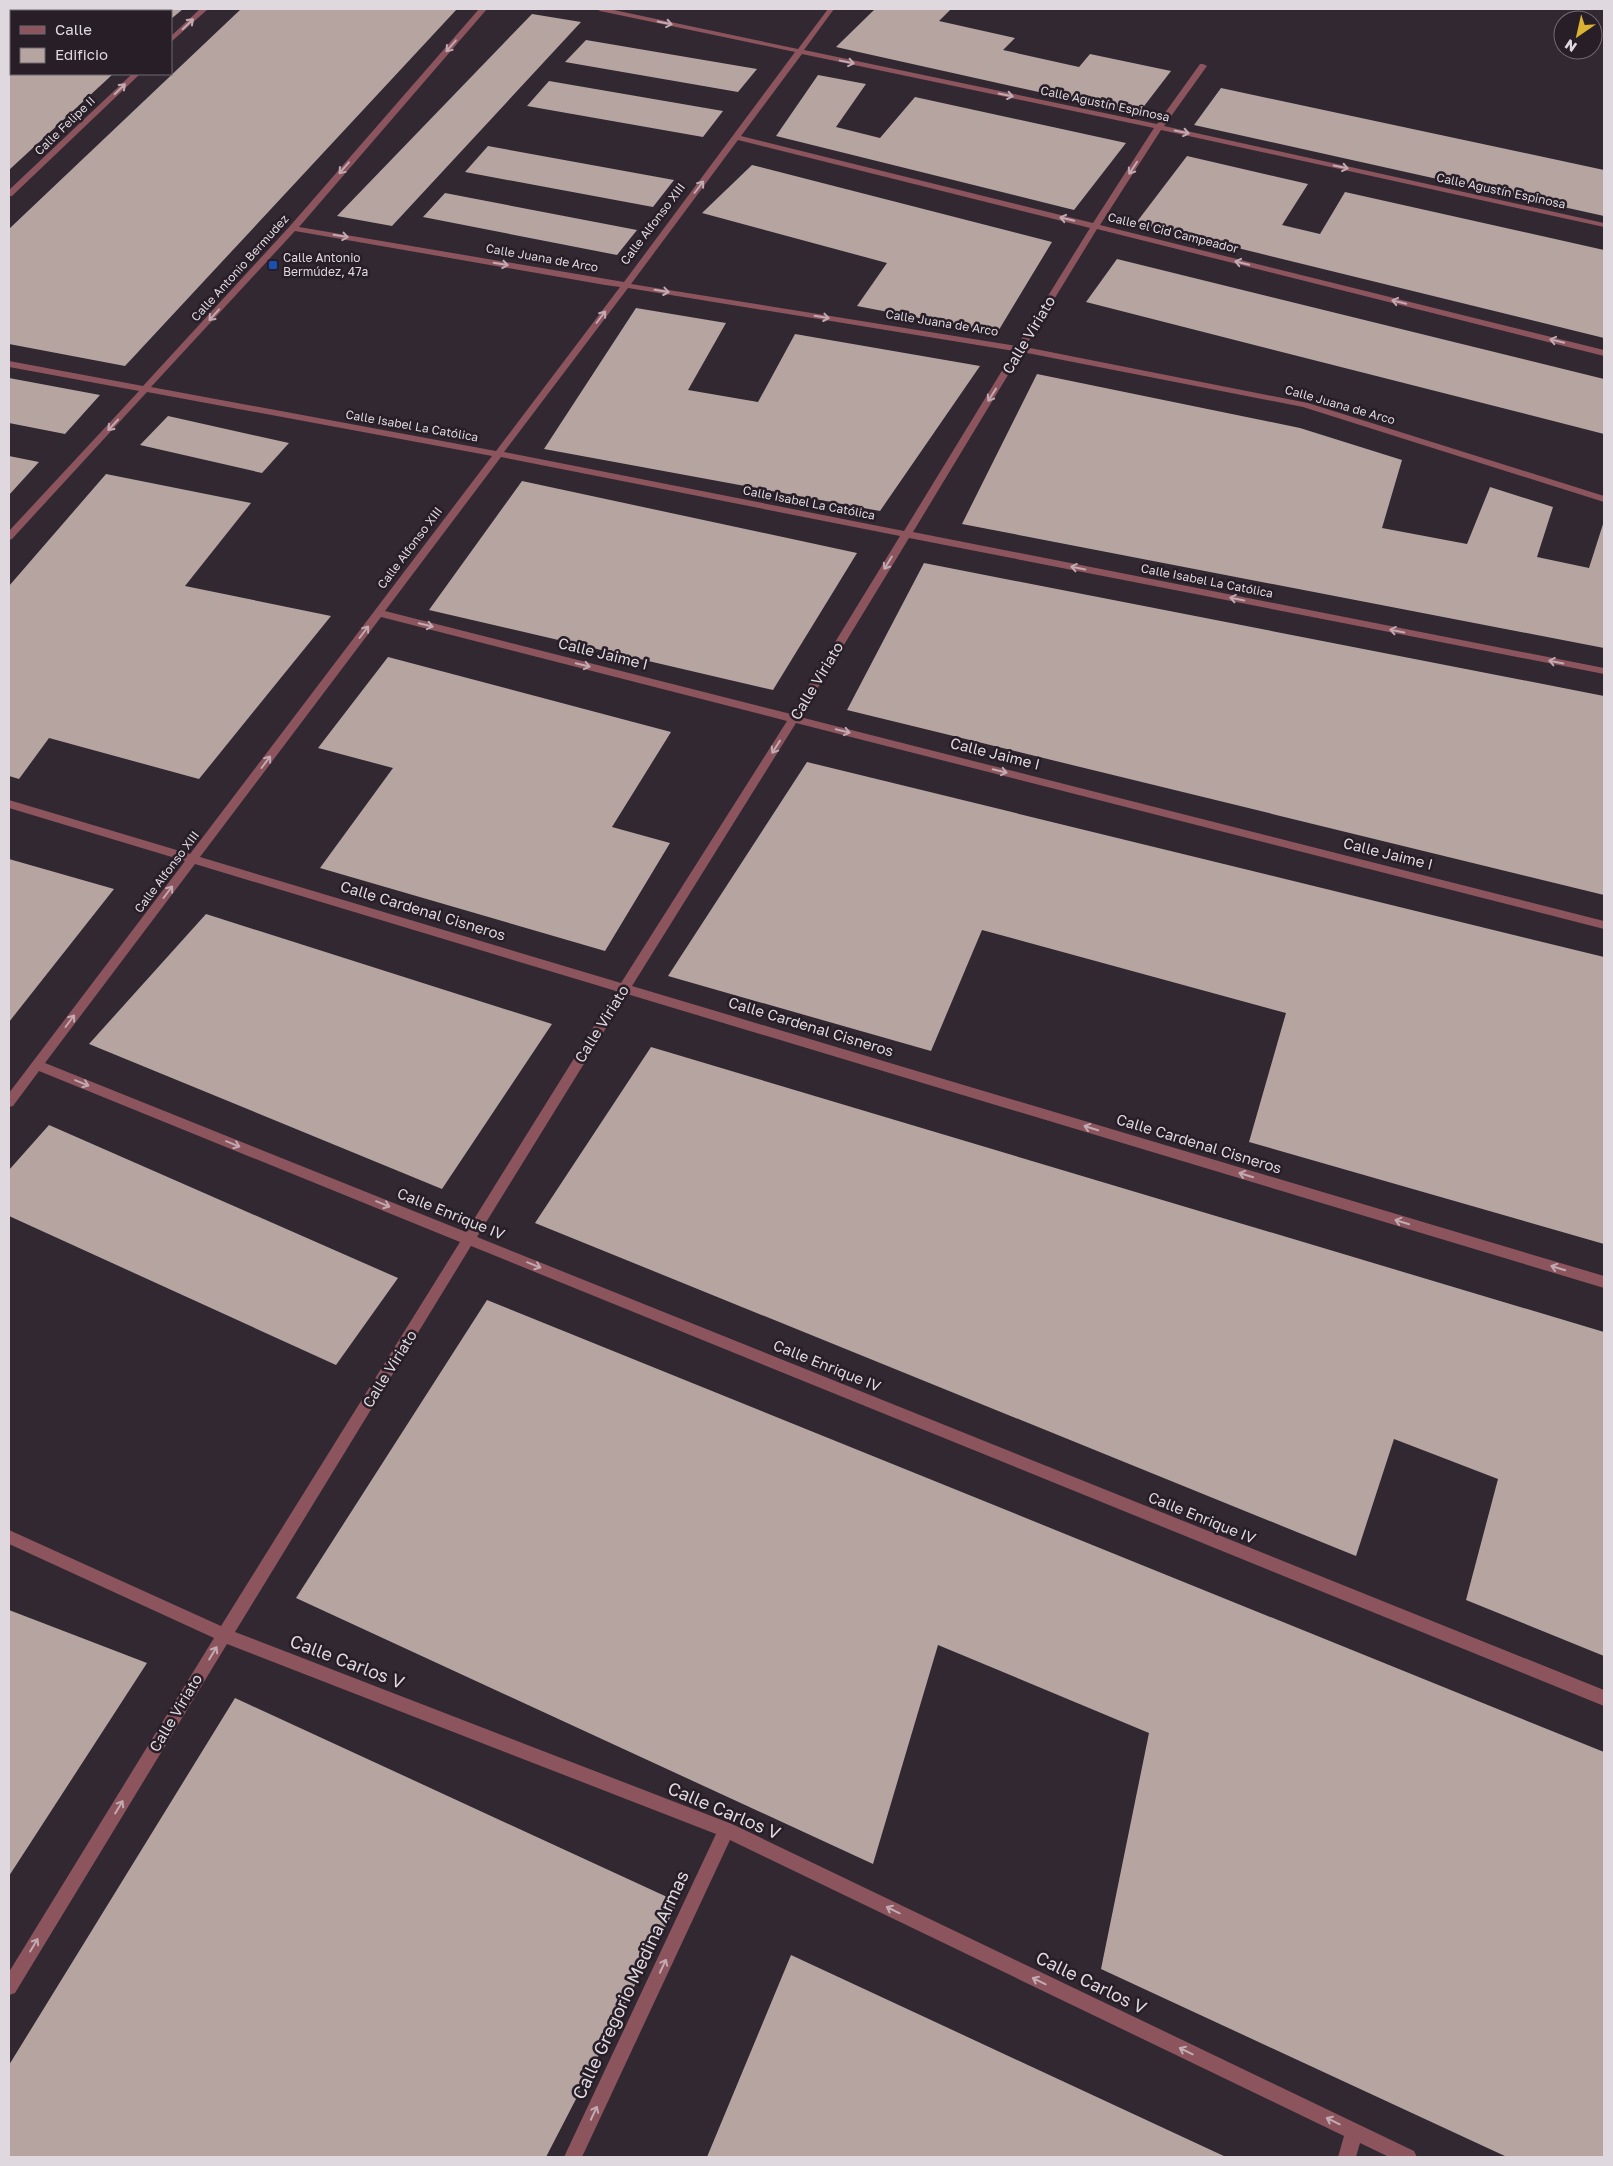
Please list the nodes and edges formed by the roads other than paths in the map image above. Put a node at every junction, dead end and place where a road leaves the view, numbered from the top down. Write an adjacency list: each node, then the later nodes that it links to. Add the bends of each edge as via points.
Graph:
1 (204, 9): 5 (street, one-way to 1)
2 (482, 9): 14 (street, Calle Antonio Bermudez, one-way to 14)
3 (600, 9): 6 (street, Calle Agustín Espinosa, one-way to 6)
4 (831, 9): 6 (street, Calle Alfonso XIII)
5 (172, 39)
6 (799, 52): 9 (street, Calle Agustín Espinosa, one-way to 9); 10 (street, Calle Alfonso XIII)
7 (1203, 66): 9 (street, Calle Viriato)
8 (135, 75): 11 (street, Calle Felipe II, one-way to 8)
9 (1159, 127): 12 (street, Calle Agustín Espinosa, one-way to 12); 13 (street, Calle Viriato, one-way to 13)
10 (735, 137): 13 (street, Calle el Cid Campeador, one-way to 10); 15 (street, Calle Alfonso XIII, one-way to 10)
11 (9, 194)
12 (1604, 225)
13 (1095, 226): 16 (street, Calle Viriato); 17 (street, Calle el Cid Campeador, one-way to 13)
14 (293, 228): 15 (street, Calle Juana de Arco, one-way to 15); 19 (street, Calle Antonio Bermudez, one-way to 19)
15 (626, 285): 16 (street, Calle Juana de Arco, one-way to 16); 20 (street, Calle Alfonso XIII, one-way to 15)
16 (1021, 348): 21 (street, Calle Juana de Arco, via 1305,405); 22 (street, Calle Viriato, one-way to 22)
17 (1604, 353)
18 (9, 364): 19 (street, Calle Isabel La Católica)
19 (146, 390): 20 (street, Calle Isabel La Católica); 23 (street, Calle Antonio Bermudez, one-way to 23)
20 (498, 454): 22 (street, Calle Isabel La Católica); 24 (street, Calle Alfonso XIII)
21 (1604, 498)
22 (906, 534): 25 (street, Calle Isabel La Católica, one-way to 22); 26 (street, Calle Viriato, one-way to 26)
23 (9, 537)
24 (378, 613): 26 (street, Calle Jaime I, one-way to 26); 28 (street, Calle Alfonso XIII, one-way to 24)
25 (1604, 671)
26 (794, 718): 29 (street, Calle Jaime I, one-way to 29); 30 (street, Calle Viriato, one-way to 30)
27 (9, 804): 28 (street, Calle Cardenal Cisneros)
28 (193, 859): 30 (street, Calle Cardenal Cisneros); 31 (street, Calle Alfonso XIII, one-way to 28)
29 (1604, 925)
30 (624, 988): 33 (street, Calle Viriato); 34 (street, Calle Cardenal Cisneros, one-way to 30)
31 (37, 1065): 32 (street, Calle Alfonso XIII); 33 (street, Calle Enrique IV, one-way to 33)
32 (9, 1102)
33 (470, 1239): 36 (street, Calle Viriato); 37 (street, Calle Enrique IV, one-way to 37)
34 (1604, 1282)
35 (9, 1537): 36 (street, Calle Carlos V)
36 (224, 1635): 38 (street, Calle Carlos V); 39 (street, Calle Viriato, one-way to 36)
37 (1604, 1698)
38 (726, 1830): 40 (street, Calle Carlos V, one-way to 38); 41 (street, Calle Gregorio Medina Armas, one-way to 38)
39 (9, 1987)
40 (1354, 2132): 42 (street); 43 (street, Calle Carlos V)
41 (573, 2157)
42 (1347, 2157)
43 (1408, 2157)

